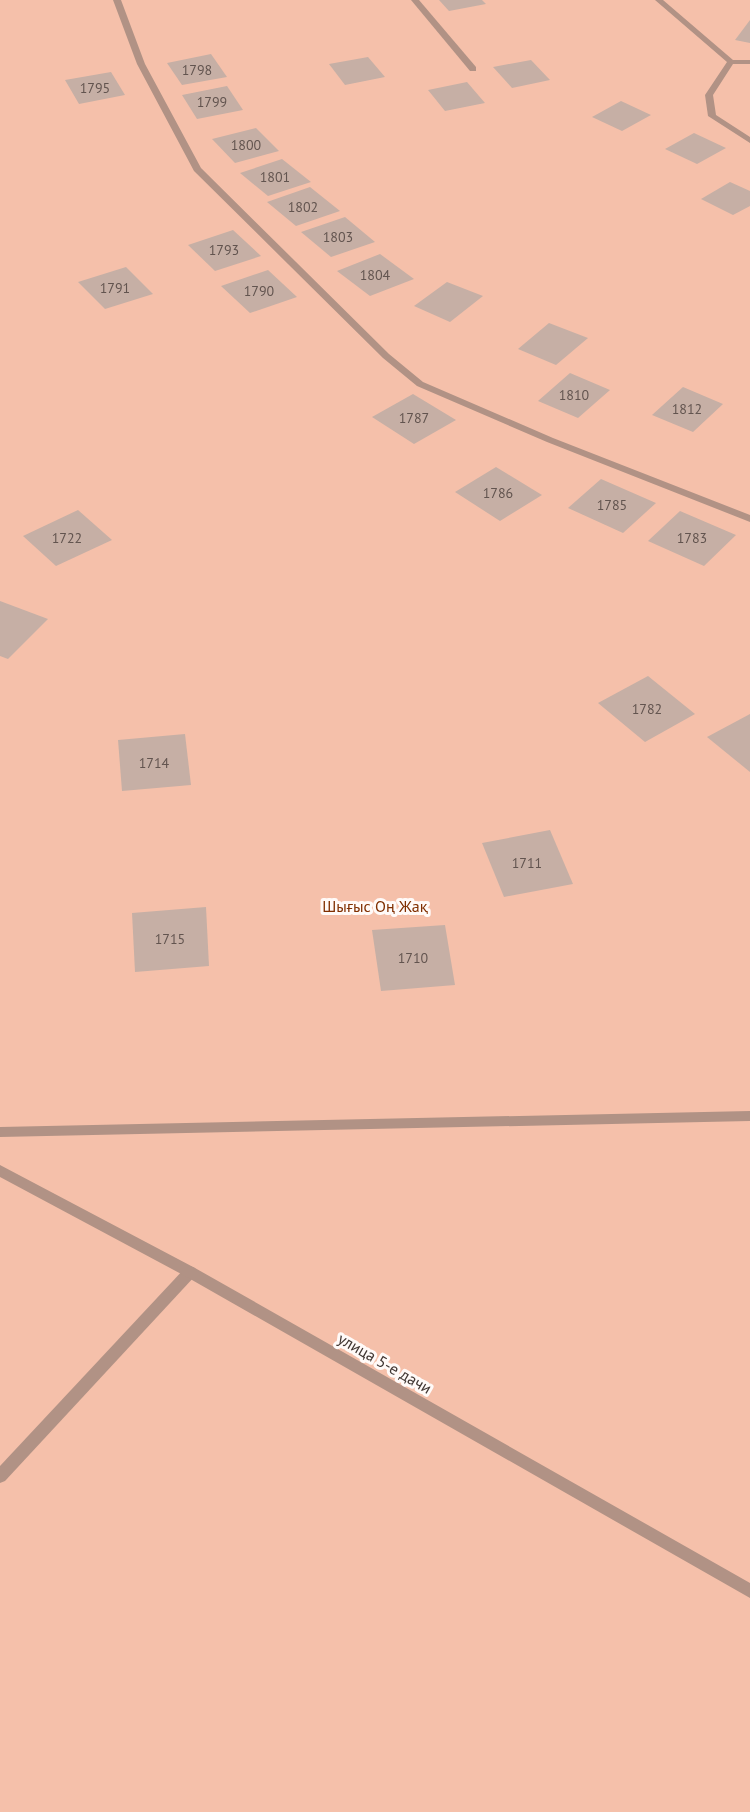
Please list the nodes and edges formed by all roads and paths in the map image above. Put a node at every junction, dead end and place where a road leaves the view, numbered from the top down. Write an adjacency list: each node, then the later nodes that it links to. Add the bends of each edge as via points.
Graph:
1 (117, 0): 8 (street, via 141,64 196,169 386,356 420,384)
2 (415, 0): 6 (street)
3 (659, 0): 4 (street)
4 (731, 62): 5 (street); 7 (street, via 709,95 712,116)
5 (750, 62)
6 (473, 69)
7 (750, 141)
8 (750, 519)
9 (750, 1116): 10 (street)
10 (0, 1132)
11 (0, 1171): 12 (street, улица 5-е дачи)
12 (190, 1272): 13 (street); 14 (street, улица 5-е дачи)
13 (0, 1476)
14 (750, 1591)

